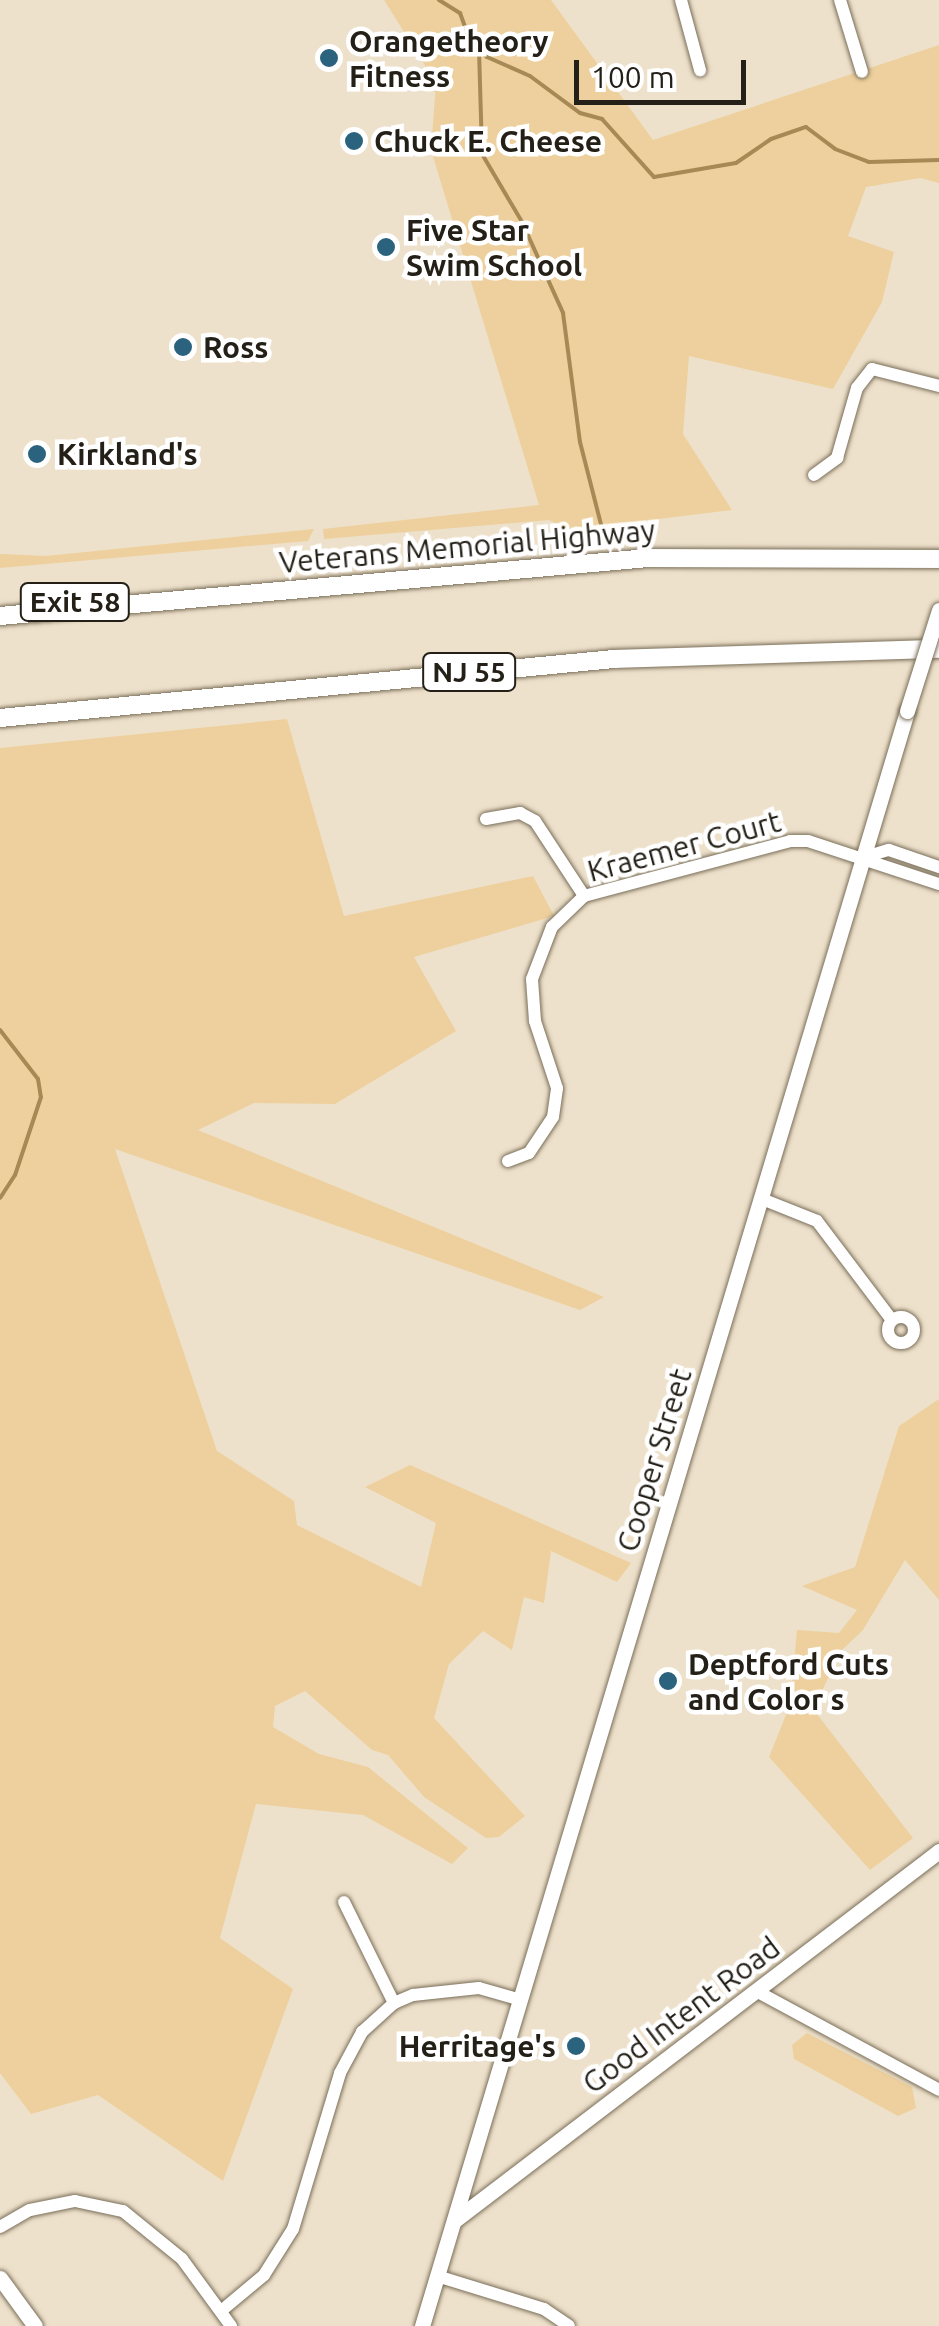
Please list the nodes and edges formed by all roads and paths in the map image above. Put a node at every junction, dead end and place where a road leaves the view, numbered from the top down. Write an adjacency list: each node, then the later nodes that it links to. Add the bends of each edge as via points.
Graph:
1 (681, 0): 3 (street)
2 (840, 0): 4 (street)
3 (700, 70)
4 (862, 72)
5 (939, 386): 6 (street, via 872,369 857,388 837,458)
6 (814, 475)
7 (939, 560): 8 (highway, Veterans Memorial Highway, via 648,558)
8 (151, 601): 9 (highway, Exit 58); 11 (highway, Veterans Memorial Highway)
9 (0, 607)
10 (939, 610): 15 (main road, Cooper Street, bridge)
11 (0, 616)
12 (939, 649): 13 (highway, NJ 55, via 614,660)
13 (0, 718)
14 (486, 818): 18 (street, via 520,813 535,821)
15 (862, 858): 16 (street, via 889,850); 17 (street); 18 (street, Kraemer Court, via 790,841); 20 (main road, Cooper Street)
16 (939, 867)
17 (939, 884)
18 (584, 896): 19 (street, Kraemer Court, via 552,927 532,978 535,1021 557,1088 554,1118 528,1152)
19 (508, 1161)
20 (762, 1198): 21 (street, via 817,1220); 25 (main road, Cooper Street)
21 (892, 1320)
22 (939, 1851): 24 (main road, Good Intent Road)
23 (344, 1902): 26 (street)
24 (758, 1992): 27 (street); 28 (main road, Good Intent Road)
25 (518, 1998): 26 (street, via 479,1988); 28 (main road, Cooper Street)
26 (394, 2002): 32 (street, via 350,2049 283,2250)
27 (939, 2090)
28 (454, 2220): 30 (main road, Cooper Street)
29 (0, 2227): 32 (street, via 30,2210 74,2201 123,2210 156,2231)
30 (437, 2276): 35 (main road, Cooper Street); 36 (street, via 544,2309)
31 (0, 2278): 33 (main road)
32 (221, 2312): 34 (street)
33 (35, 2326)
34 (231, 2326)
35 (422, 2326)
36 (568, 2326)

